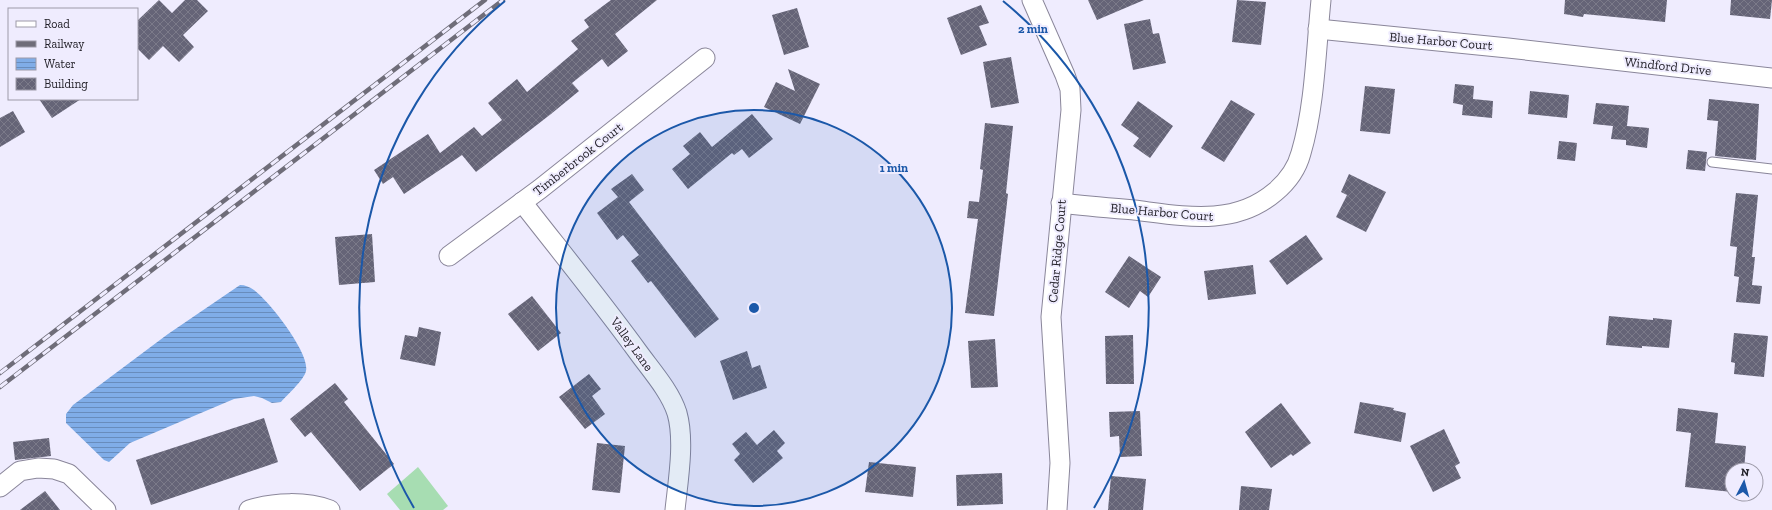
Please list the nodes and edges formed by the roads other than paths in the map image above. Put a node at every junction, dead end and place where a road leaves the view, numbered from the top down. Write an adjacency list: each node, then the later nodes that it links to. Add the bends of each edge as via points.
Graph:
1 (1032, 0): 10 (street, Cedar Ridge Court, via 1059,58 1070,89 1072,110)
2 (1321, 0): 3 (street, Blue Harbor Court)
3 (1318, 29): 4 (street, Blue Harbor Court); 10 (street, Blue Harbor Court, via 1307,130 1301,154 1283,186 1266,200 1244,211 1208,217)
4 (1564, 54): 6 (street, Windford Drive)
5 (705, 58): 9 (street, Timberbrook Court)
6 (1772, 78)
7 (1712, 162): 8 (lane)
8 (1772, 169)
9 (522, 202): 11 (street, Timberbrook Court); 16 (street, Valley Lane, via 662,384 678,414 680,439)
10 (1061, 203): 17 (street, Cedar Ridge Court, via 1051,317 1060,463)
11 (449, 256)
12 (0, 486): 13 (street, via 20,472 38,468 54,469 70,474)
13 (106, 510)
14 (249, 510): 15 (street, via 308,504)
15 (330, 510)
16 (675, 510)
17 (1057, 510)

